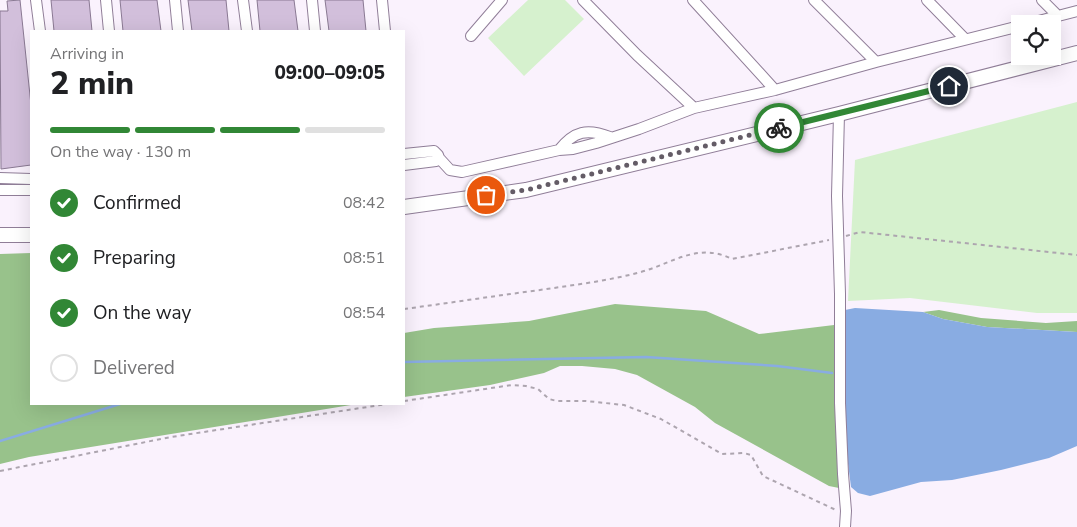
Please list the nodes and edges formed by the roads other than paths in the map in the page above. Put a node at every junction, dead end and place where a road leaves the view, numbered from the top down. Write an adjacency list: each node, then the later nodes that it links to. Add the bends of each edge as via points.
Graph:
1 (36, 0): 17 (street)
2 (106, 0): 18 (street)
3 (175, 0): 19 (street)
4 (243, 0): 20 (street)
5 (312, 0): 21 (street)
6 (382, 0): 22 (street)
7 (502, 0): 23 (street)
8 (583, 0): 28 (street)
9 (693, 0): 27 (street)
10 (814, 0): 26 (street)
11 (927, 0): 24 (street)
12 (1042, 0): 14 (street)
13 (1077, 11): 15 (street)
14 (1057, 15)
15 (1061, 15)
16 (1011, 28): 24 (street)
17 (40, 30)
18 (110, 30)
19 (178, 30)
20 (247, 30)
21 (315, 30)
22 (385, 30)
23 (471, 36)
24 (966, 39): 26 (street)
25 (1077, 53): 29 (highway)
26 (876, 62): 27 (street)
27 (775, 90): 28 (street)
28 (694, 108): 31 (street, via 596,143 462,172 450,170)
29 (839, 114): 37 (highway, via 526,190); 40 (street, via 840,403)
30 (405, 154): 31 (street, via 434,151)
31 (439, 158): 32 (street)
32 (405, 165)
33 (0, 178): 34 (street)
34 (30, 179)
35 (0, 190): 36 (street)
36 (30, 190)
37 (405, 207)
38 (0, 235): 39 (highway)
39 (30, 236)
40 (845, 527)

